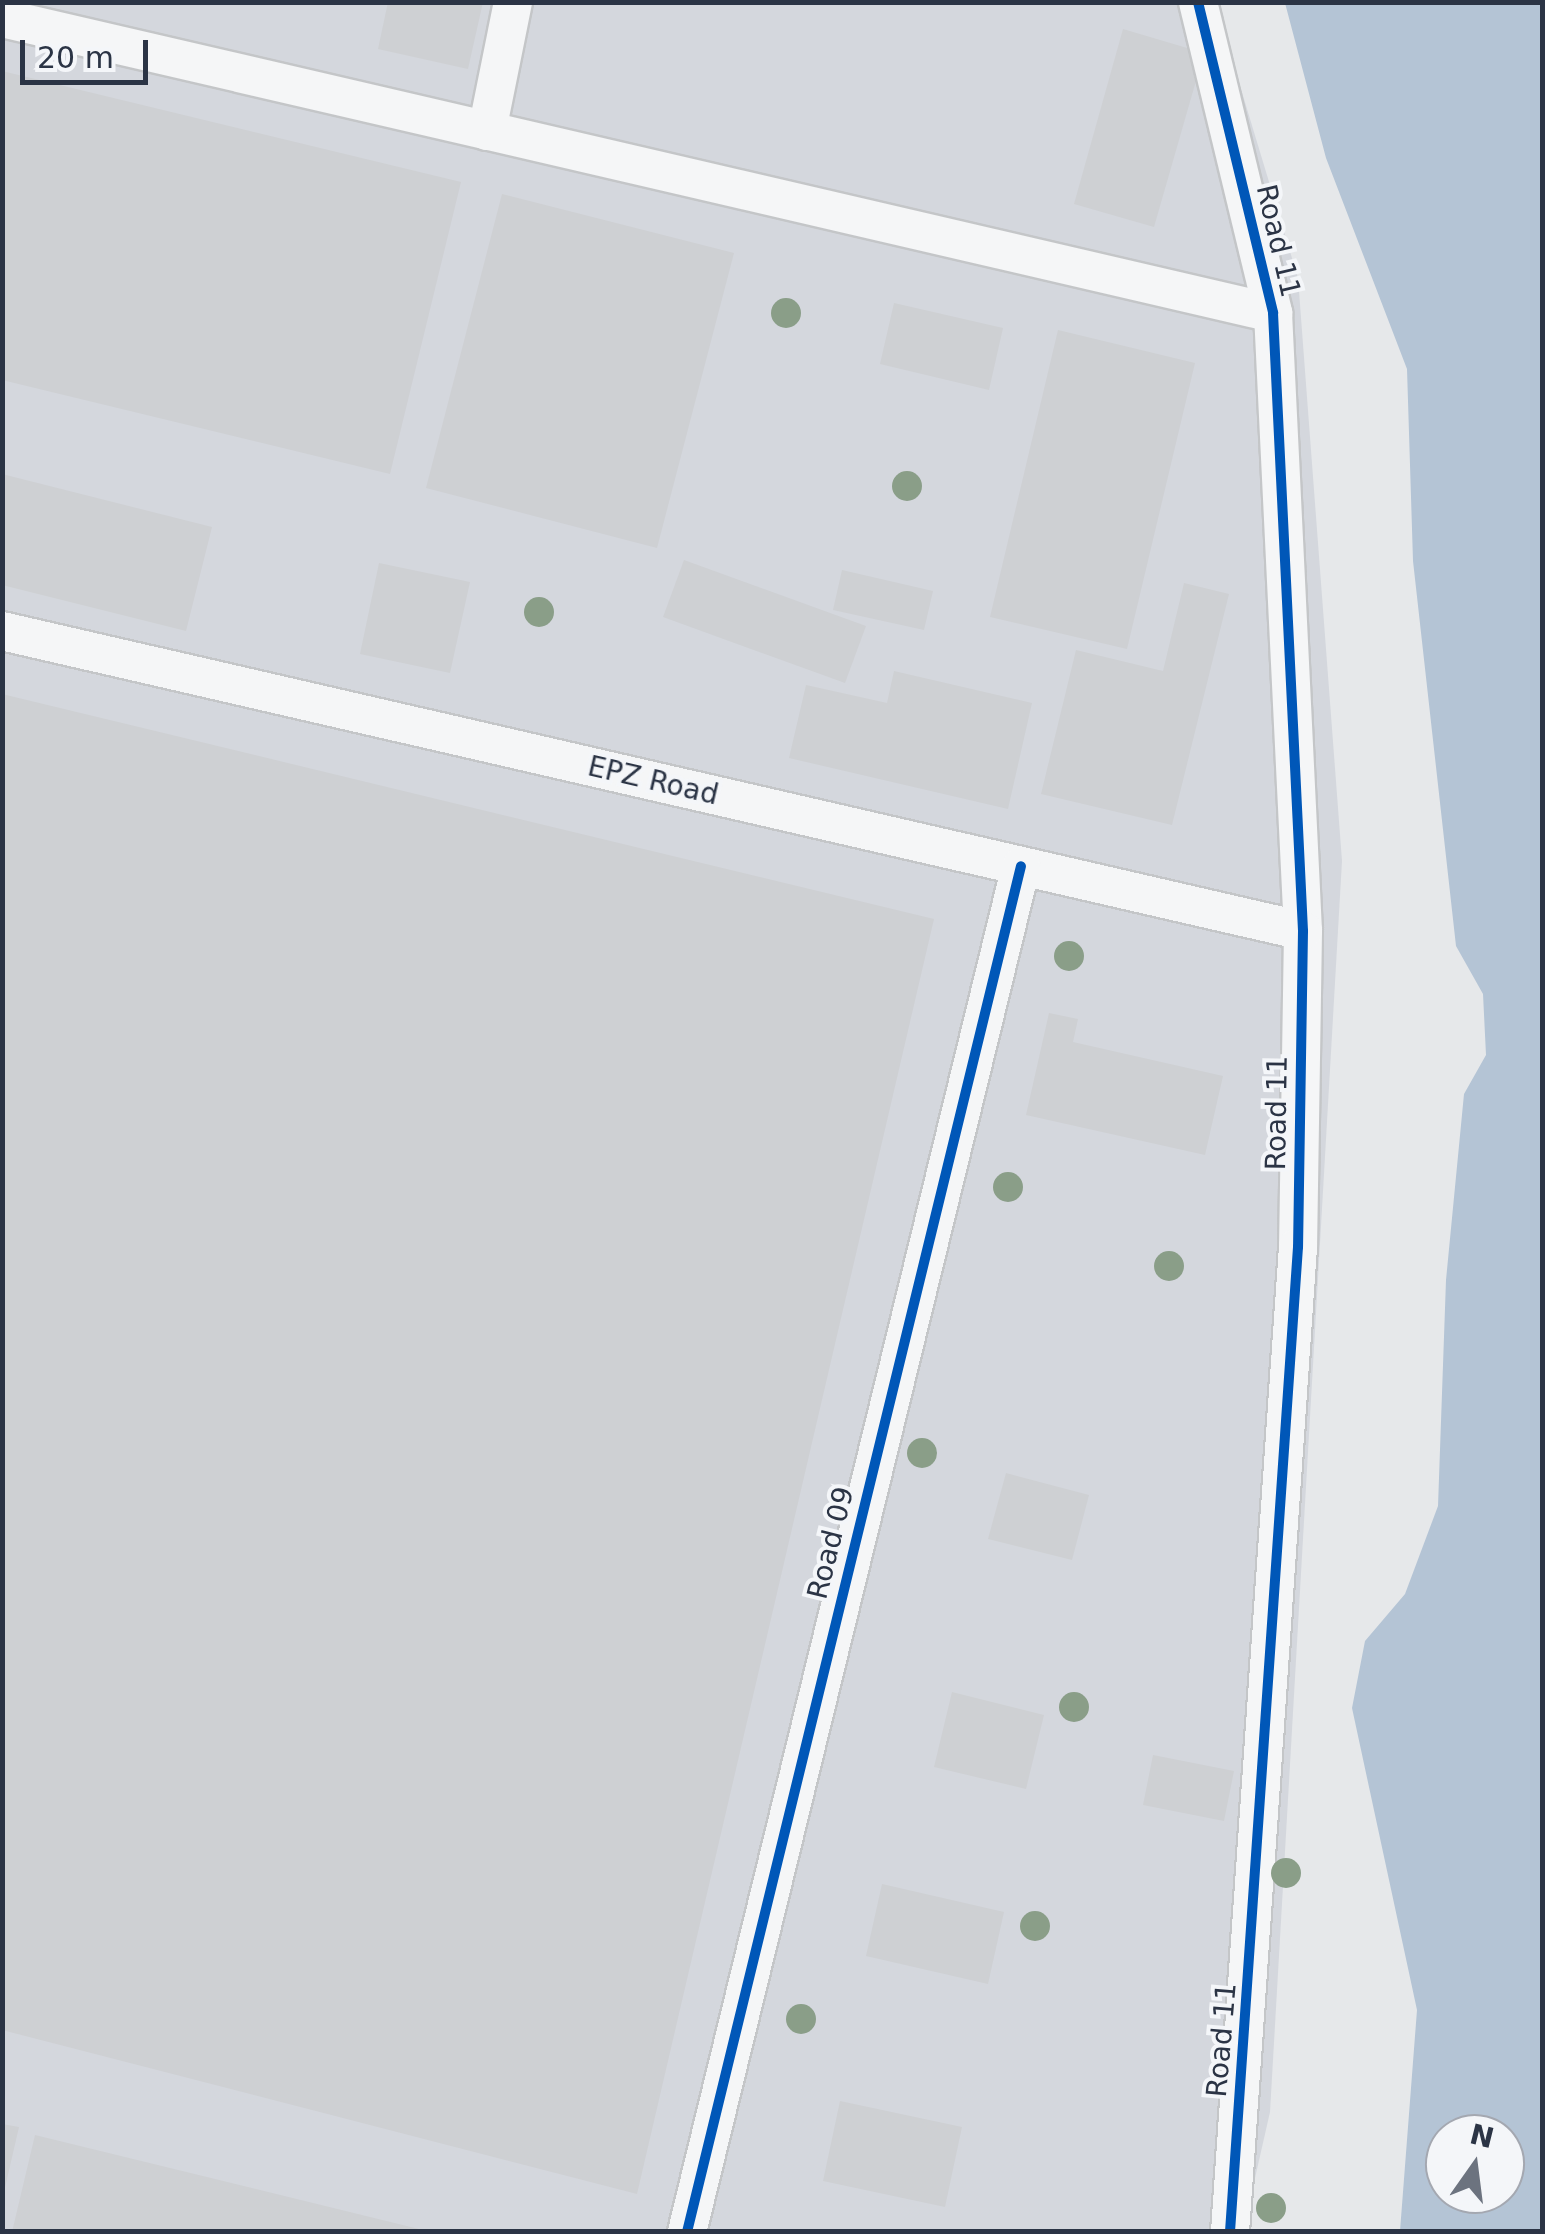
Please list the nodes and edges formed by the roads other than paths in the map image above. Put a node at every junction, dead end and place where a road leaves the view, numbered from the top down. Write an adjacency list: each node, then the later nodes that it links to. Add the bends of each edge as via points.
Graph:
1 (513, 2): 4 (street)
2 (1198, 2): 5 (street, Road 11)
3 (2, 18): 4 (street)
4 (486, 130): 5 (street)
5 (1273, 314): 8 (street, Road 11)
6 (2, 631): 7 (street, EPZ Road)
7 (1021, 866): 8 (street, EPZ Road); 9 (street, Road 09)
8 (1302, 931): 10 (street, Road 11, via 1298,1246)
9 (687, 2232)
10 (1230, 2232)

